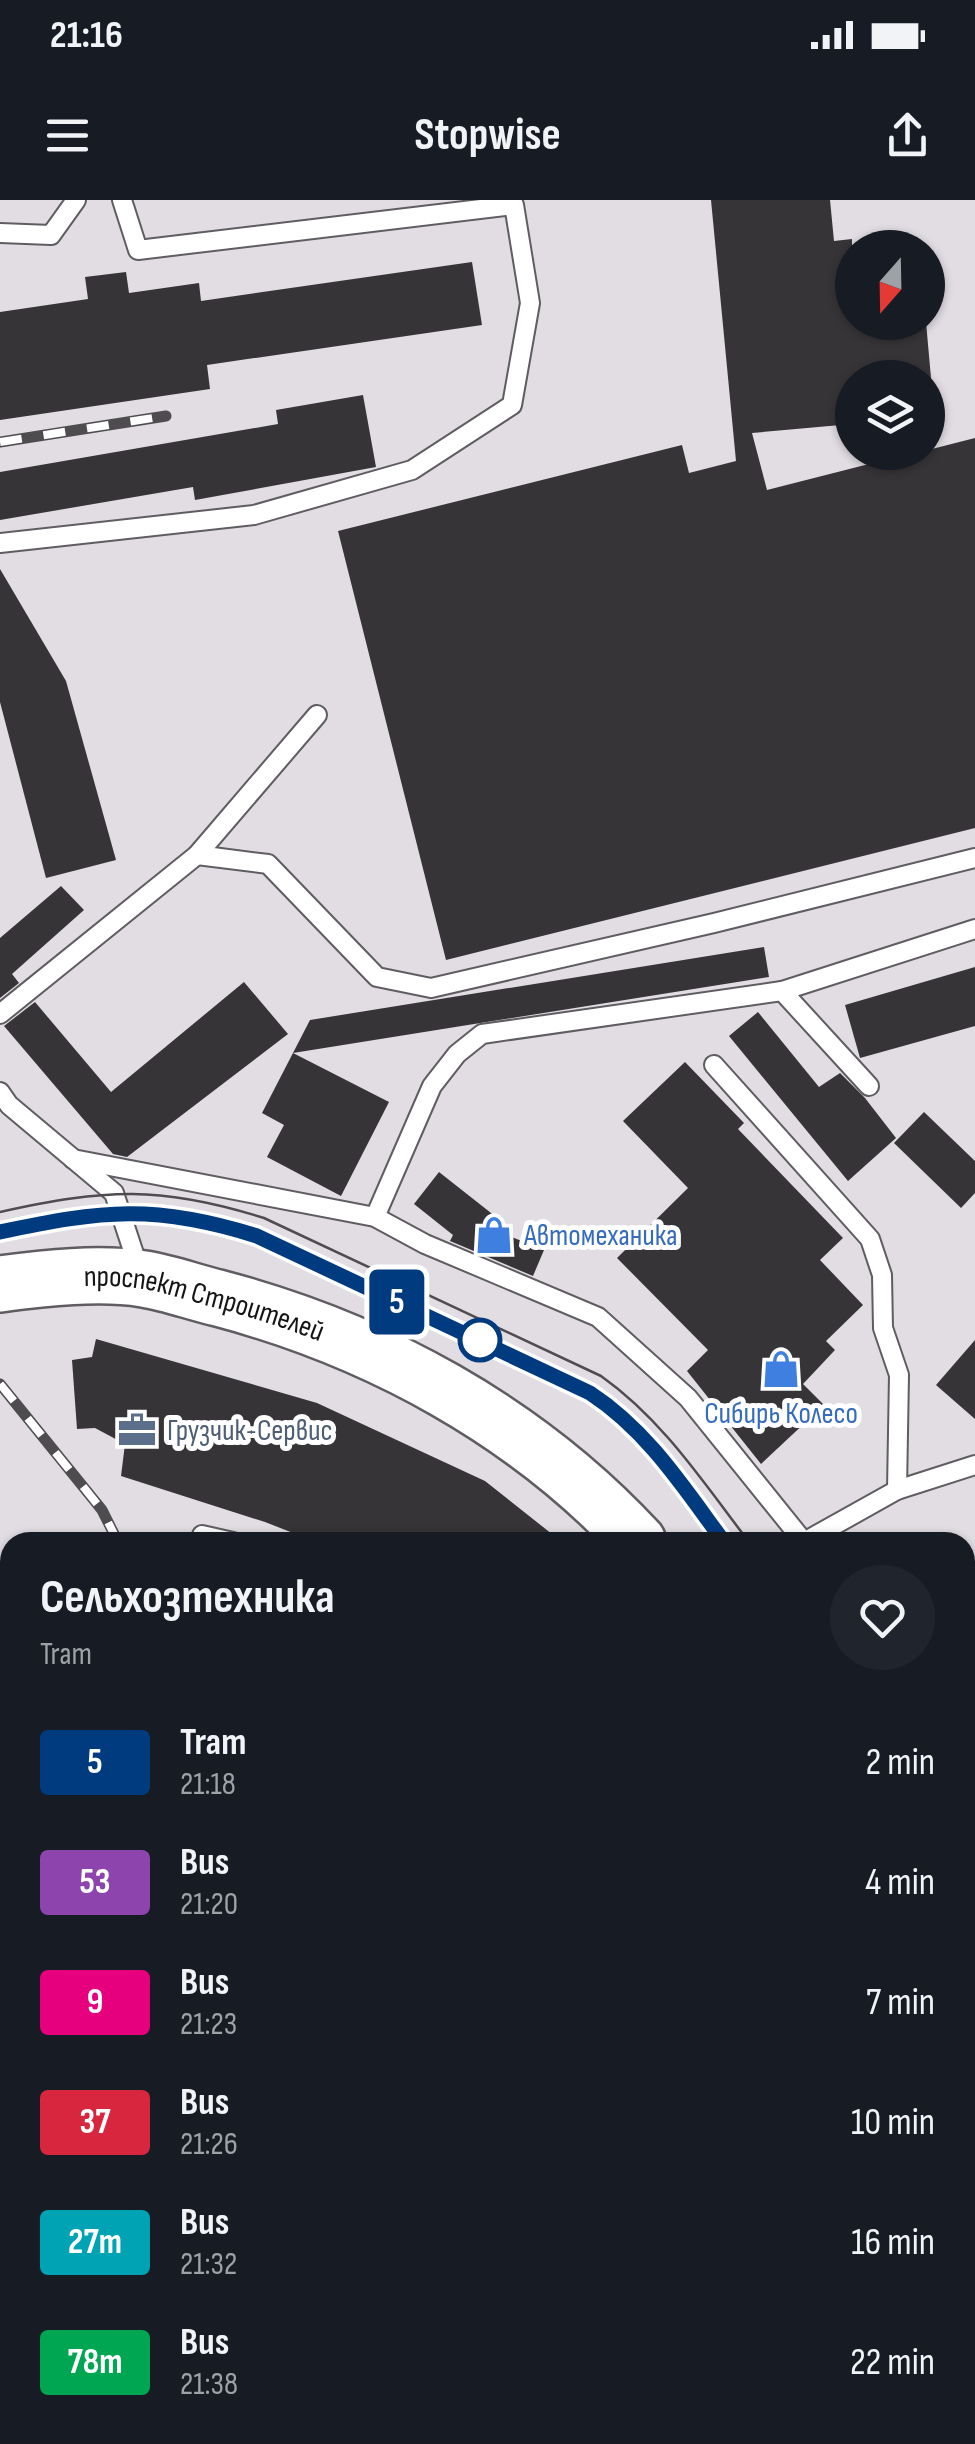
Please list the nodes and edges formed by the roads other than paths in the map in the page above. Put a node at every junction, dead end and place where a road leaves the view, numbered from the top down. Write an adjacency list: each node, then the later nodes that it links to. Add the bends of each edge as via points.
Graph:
1 (76, 200): 3 (lane, via 51,235)
2 (122, 200): 4 (lane, via 138,250 514,206 530,303 512,405 412,470 254,516)
3 (0, 233)
4 (0, 542)
5 (317, 715): 6 (lane)
6 (197, 855): 7 (lane, via 268,864 377,977 431,988); 10 (lane)
7 (975, 858)
8 (975, 930): 9 (lane)
9 (782, 991): 12 (lane); 15 (lane, via 482,1034 432,1086)
10 (0, 1014)
11 (714, 1065): 19 (lane, via 870,1239 882,1275 883,1328 899,1375)
12 (869, 1086)
13 (0, 1092): 14 (lane)
14 (73, 1159): 15 (lane); 16 (lane, via 114,1193)
15 (375, 1217): 21 (lane, via 598,1316 688,1398)
16 (143, 1279): 17 (main road, проспект Строителей); 20 (main road, проспект Строителей, via 272,1312 467,1400 554,1461)
17 (0, 1284)
18 (975, 1466): 19 (lane)
19 (897, 1490): 22 (lane)
20 (628, 1532)
21 (796, 1532)
22 (822, 1532)

